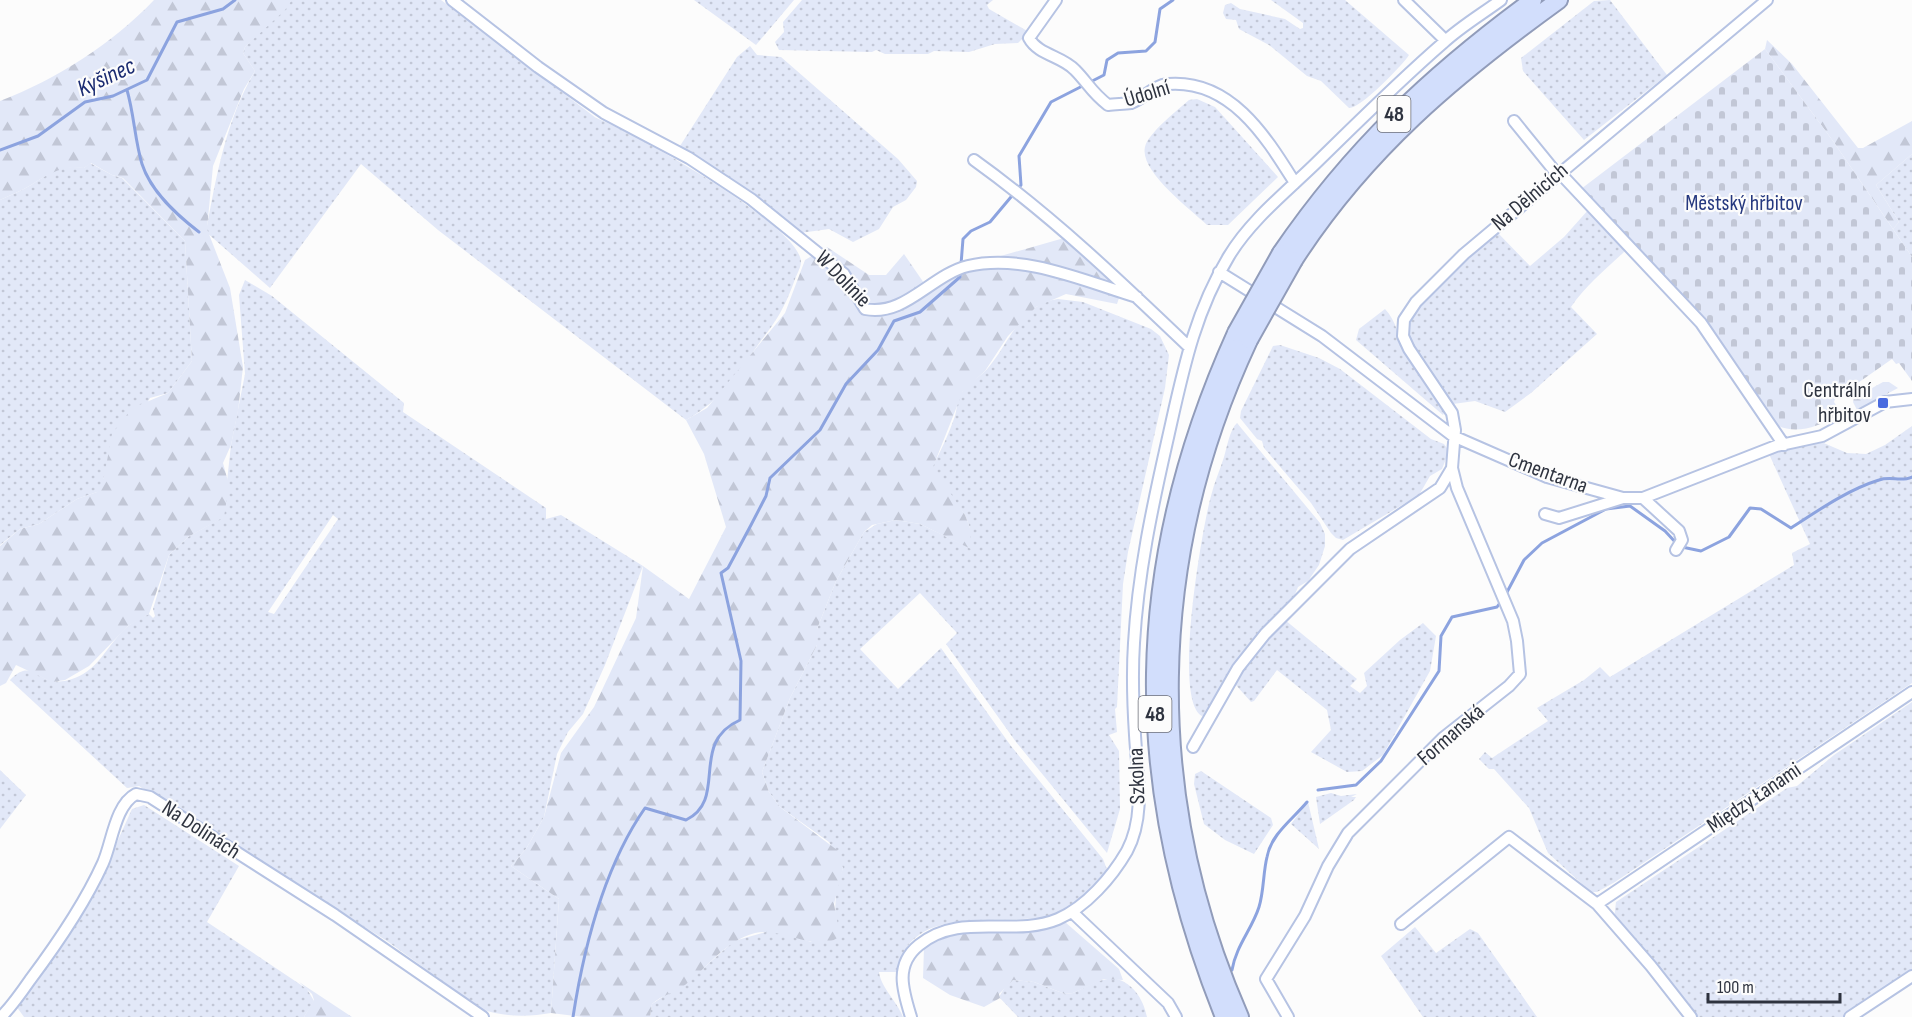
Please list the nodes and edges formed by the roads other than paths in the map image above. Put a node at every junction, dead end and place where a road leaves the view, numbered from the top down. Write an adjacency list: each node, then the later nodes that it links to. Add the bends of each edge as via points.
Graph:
1 (453, 0): 15 (street, W Dolinie, via 604,113 689,158 751,199 844,274 865,309 880,312 897,306 952,271 967,266 1009,262)
2 (1056, 0): 12 (street, Údolní, via 1029,38 1034,47 1075,69 1090,92 1108,105 1132,102 1165,84 1191,85 1224,97 1262,131)
3 (1404, 0): 8 (street)
4 (1501, 0): 8 (street, Szkolna)
5 (1533, 0): 13 (highway, 48, via 1449,64 1395,113 1338,176)
6 (1559, 0): 13 (highway, 48, via 1472,64 1407,121)
7 (1767, 0): 11 (street, Na Dělnicích)
8 (1445, 40): 12 (street, Szkolna)
9 (1514, 121): 11 (street)
10 (974, 160): 15 (street, via 1017,191)
11 (1558, 173): 19 (street, Na Dělnicích, via 1438,278 1404,320 1403,336 1409,349 1452,413); 20 (street, via 1701,323)
12 (1295, 183): 14 (street, Szkolna, via 1249,229)
13 (1288, 256): 16 (highway, 48, bridge)
14 (1220, 272): 17 (street, Szkolna, via 1201,308); 19 (street, Cmentarna, via 1322,336)
15 (1137, 297): 17 (street)
16 (1242, 337): 38 (highway, 48, via 1202,416 1178,493 1162,572 1154,662 1157,754 1171,851 1188,921); 39 (highway, 48, via 1195,484 1176,583 1169,665 1172,754 1185,848 1207,930)
17 (1190, 347): 31 (street, Szkolna, via 1156,491 1137,600 1133,695 1138,823 1120,862)
18 (1912, 399): 20 (street, Cmentarna, via 1885,402 1822,436)
19 (1453, 436): 21 (street); 24 (street, Cmentarna, via 1547,477)
20 (1784, 445): 25 (street, Cmentarna)
21 (1452, 468): 22 (street); 23 (street, Formanská)
22 (1440, 488): 23 (street); 29 (street, via 1350,549 1280,618 1238,668)
23 (1457, 488): 40 (street, Formanská, via 1503,598 1517,641 1520,674 1443,738 1348,833 1266,980)
24 (1623, 498): 25 (street, Cmentarna); 26 (street, via 1559,518)
25 (1643, 498): 27 (street, via 1679,531)
26 (1545, 514)
27 (1679, 545)
28 (1912, 692): 30 (street, Między Łanami)
29 (1192, 747)
30 (1597, 904): 32 (street, via 1509,837); 41 (street)
31 (1072, 912): 36 (street, Szkolna, via 1046,923 963,926 928,938 911,952 903,971); 37 (street, via 1168,1003)
32 (1401, 924)
33 (1912, 976): 42 (street)
34 (3, 1009): 35 (street, Na Dolinách, via 48,956 83,901 103,862 122,810 136,794 150,797 334,915)
35 (483, 1017)
36 (911, 1017)
37 (1176, 1017)
38 (1224, 1017)
39 (1240, 1017)
40 (1288, 1017)
41 (1691, 1017)
42 (1850, 1017)

